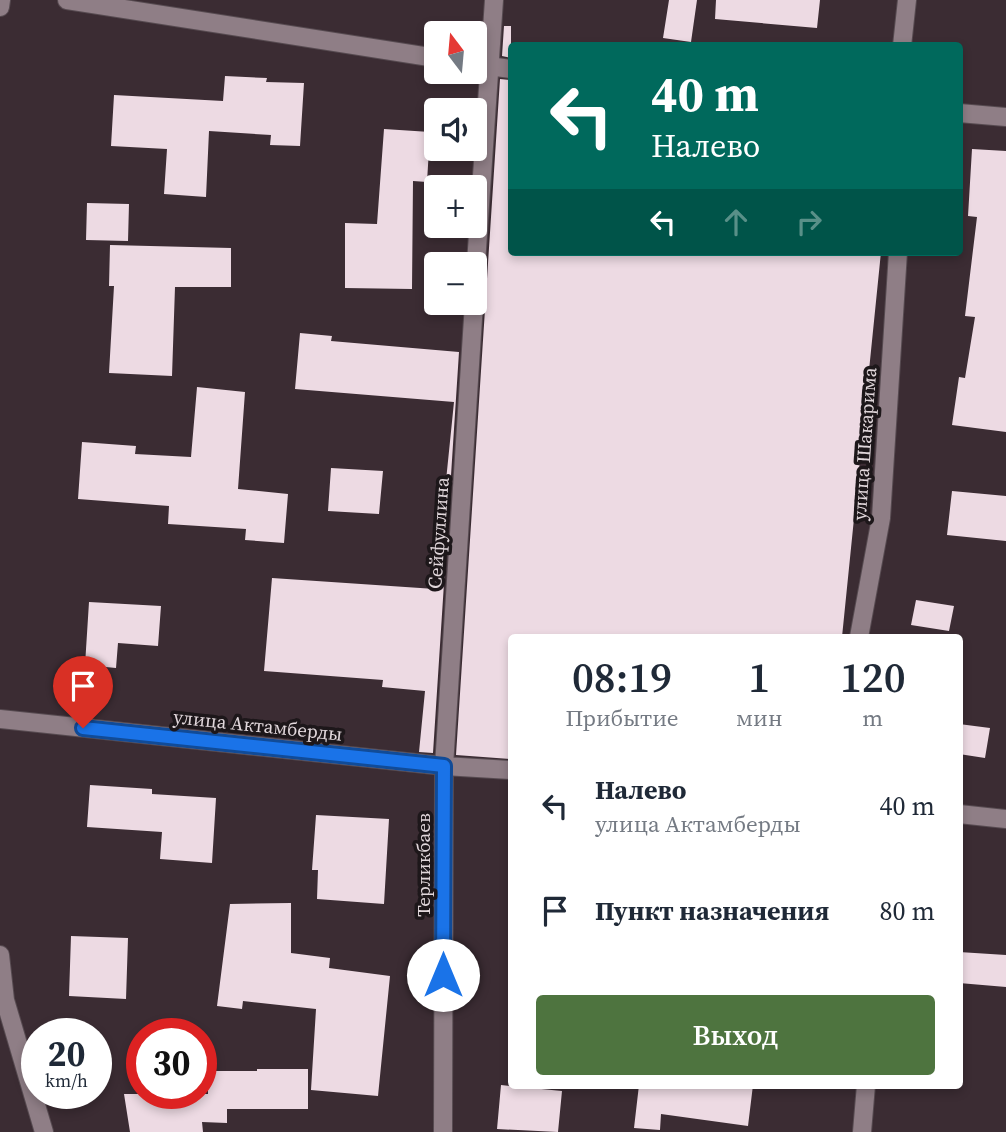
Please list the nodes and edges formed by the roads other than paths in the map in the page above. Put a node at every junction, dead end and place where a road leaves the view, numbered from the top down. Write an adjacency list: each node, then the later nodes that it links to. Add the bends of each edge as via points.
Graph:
1 (1, 0): 5 (street)
2 (67, 0): 8 (street)
3 (494, 0): 6 (street)
4 (907, 0): 7 (street)
5 (0, 7)
6 (487, 38)
7 (902, 42)
8 (424, 56)
9 (487, 66): 10 (street)
10 (508, 69)
11 (481, 84): 14 (street)
12 (963, 113): 13 (street)
13 (1006, 117)
14 (475, 252)
15 (898, 256): 17 (street, улица Шакарима, via 881,518)
16 (473, 315): 19 (street, Сейфуллина)
17 (860, 634)
18 (0, 719): 19 (street, улица Актамберды)
19 (444, 766): 20 (street, улица Актамберды); 26 (street, Терликбаев)
20 (508, 770)
21 (963, 814): 22 (street)
22 (1006, 819)
23 (0, 955): 25 (street, via 5,1000)
24 (866, 1089): 27 (street)
25 (44, 1132)
26 (443, 1132)
27 (862, 1132)

